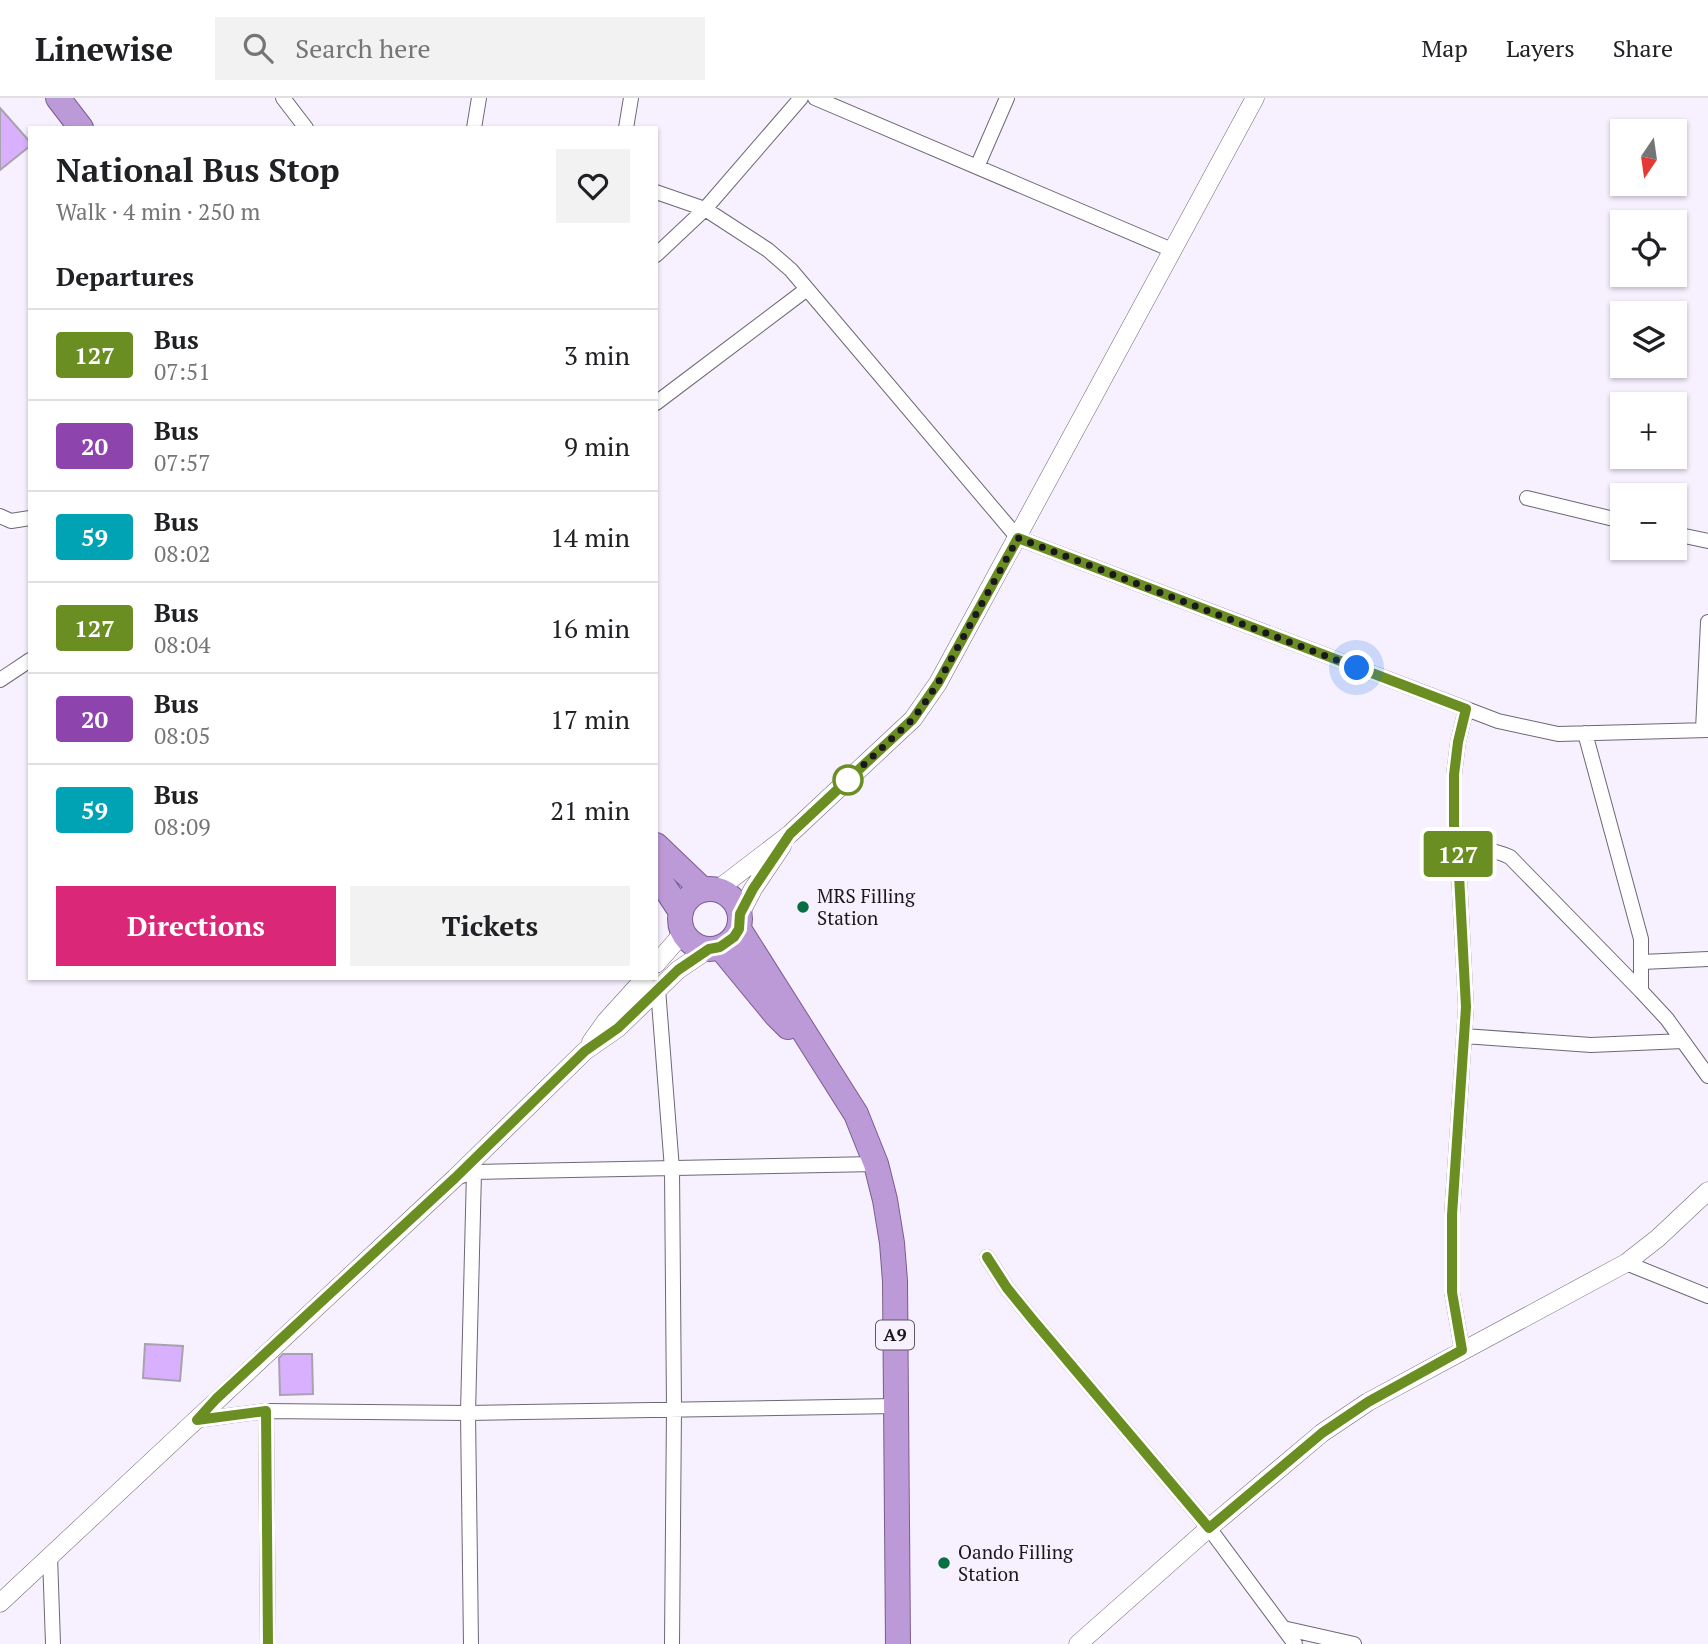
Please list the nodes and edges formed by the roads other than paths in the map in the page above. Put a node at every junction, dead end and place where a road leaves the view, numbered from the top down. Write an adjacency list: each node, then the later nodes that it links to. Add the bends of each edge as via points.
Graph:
1 (58, 98): 10 (highway)
2 (283, 98): 11 (street)
3 (479, 98): 12 (street)
4 (631, 98): 13 (street)
5 (802, 98): 16 (street)
6 (815, 98): 9 (street)
7 (1007, 98): 14 (street)
8 (1255, 98): 17 (street)
9 (840, 103): 14 (street)
10 (79, 126)
11 (304, 126)
12 (474, 126)
13 (626, 126)
14 (977, 167): 17 (street)
15 (658, 193): 16 (street)
16 (705, 209): 18 (street); 19 (street, via 768,250)
17 (1172, 250): 26 (street)
18 (658, 253)
19 (807, 289): 20 (street); 26 (street)
20 (658, 401)
21 (1527, 498): 24 (street)
22 (0, 516): 23 (street, via 11,521)
23 (28, 518)
24 (1610, 519)
25 (1687, 537): 27 (street)
26 (1018, 538): 31 (street); 34 (street, via 938,683 913,719)
27 (1708, 541)
28 (1708, 622): 32 (street)
29 (28, 661): 30 (street)
30 (0, 680)
31 (1466, 709): 33 (street, via 1558,734); 36 (street, via 1454,775)
32 (1705, 730): 33 (street)
33 (1584, 733): 44 (street, via 1641,939)
34 (790, 834): 38 (street); 40 (street, via 753,889)
35 (658, 847): 38 (highway, A9)
36 (1458, 856): 46 (street, via 1494,850 1510,857); 47 (street)
37 (658, 878): 39 (highway, A9)
38 (710, 890): 39 (highway, via 693,894 685,902); 40 (highway, A9, via 728,895 736,903)
39 (682, 922): 41 (highway, A9, via 690,941); 43 (street)
40 (739, 922): 41 (highway, via 728,943); 49 (highway, A9)
41 (714, 948): 45 (street); 49 (highway, A9, via 776,1015)
42 (1708, 959): 44 (street)
43 (658, 961)
44 (1642, 962): 46 (street)
45 (651, 984): 52 (street); 54 (street, via 618,1028 585,1051)
46 (1641, 991): 48 (street)
47 (1464, 1036): 48 (street, via 1591,1045); 59 (street, via 1452,1228 1452,1292)
48 (1683, 1041): 50 (street)
49 (811, 1045): 51 (highway, A9, via 856,1114)
50 (1708, 1076)
51 (876, 1164): 52 (street); 60 (highway, A9, via 892,1243)
52 (671, 1169): 53 (street); 61 (street)
53 (474, 1172): 54 (street); 63 (street)
54 (455, 1178): 64 (street)
55 (1708, 1191): 57 (street)
56 (987, 1257): 65 (street, via 1033,1320)
57 (1626, 1263): 58 (street); 59 (street)
58 (1708, 1296)
59 (1462, 1350): 65 (street, via 1322,1433)
60 (896, 1406): 61 (street); 73 (highway, A9)
61 (674, 1409): 63 (street); 72 (street)
62 (266, 1411): 63 (street); 64 (street); 70 (street)
63 (468, 1413): 71 (street)
64 (197, 1420): 66 (street)
65 (1209, 1528): 68 (street); 74 (street)
66 (50, 1556): 67 (street); 69 (street)
67 (0, 1603)
68 (1283, 1628): 75 (street); 76 (street)
69 (53, 1644)
70 (268, 1644)
71 (471, 1644)
72 (672, 1644)
73 (898, 1644)
74 (1078, 1644)
75 (1295, 1644)
76 (1353, 1644)

